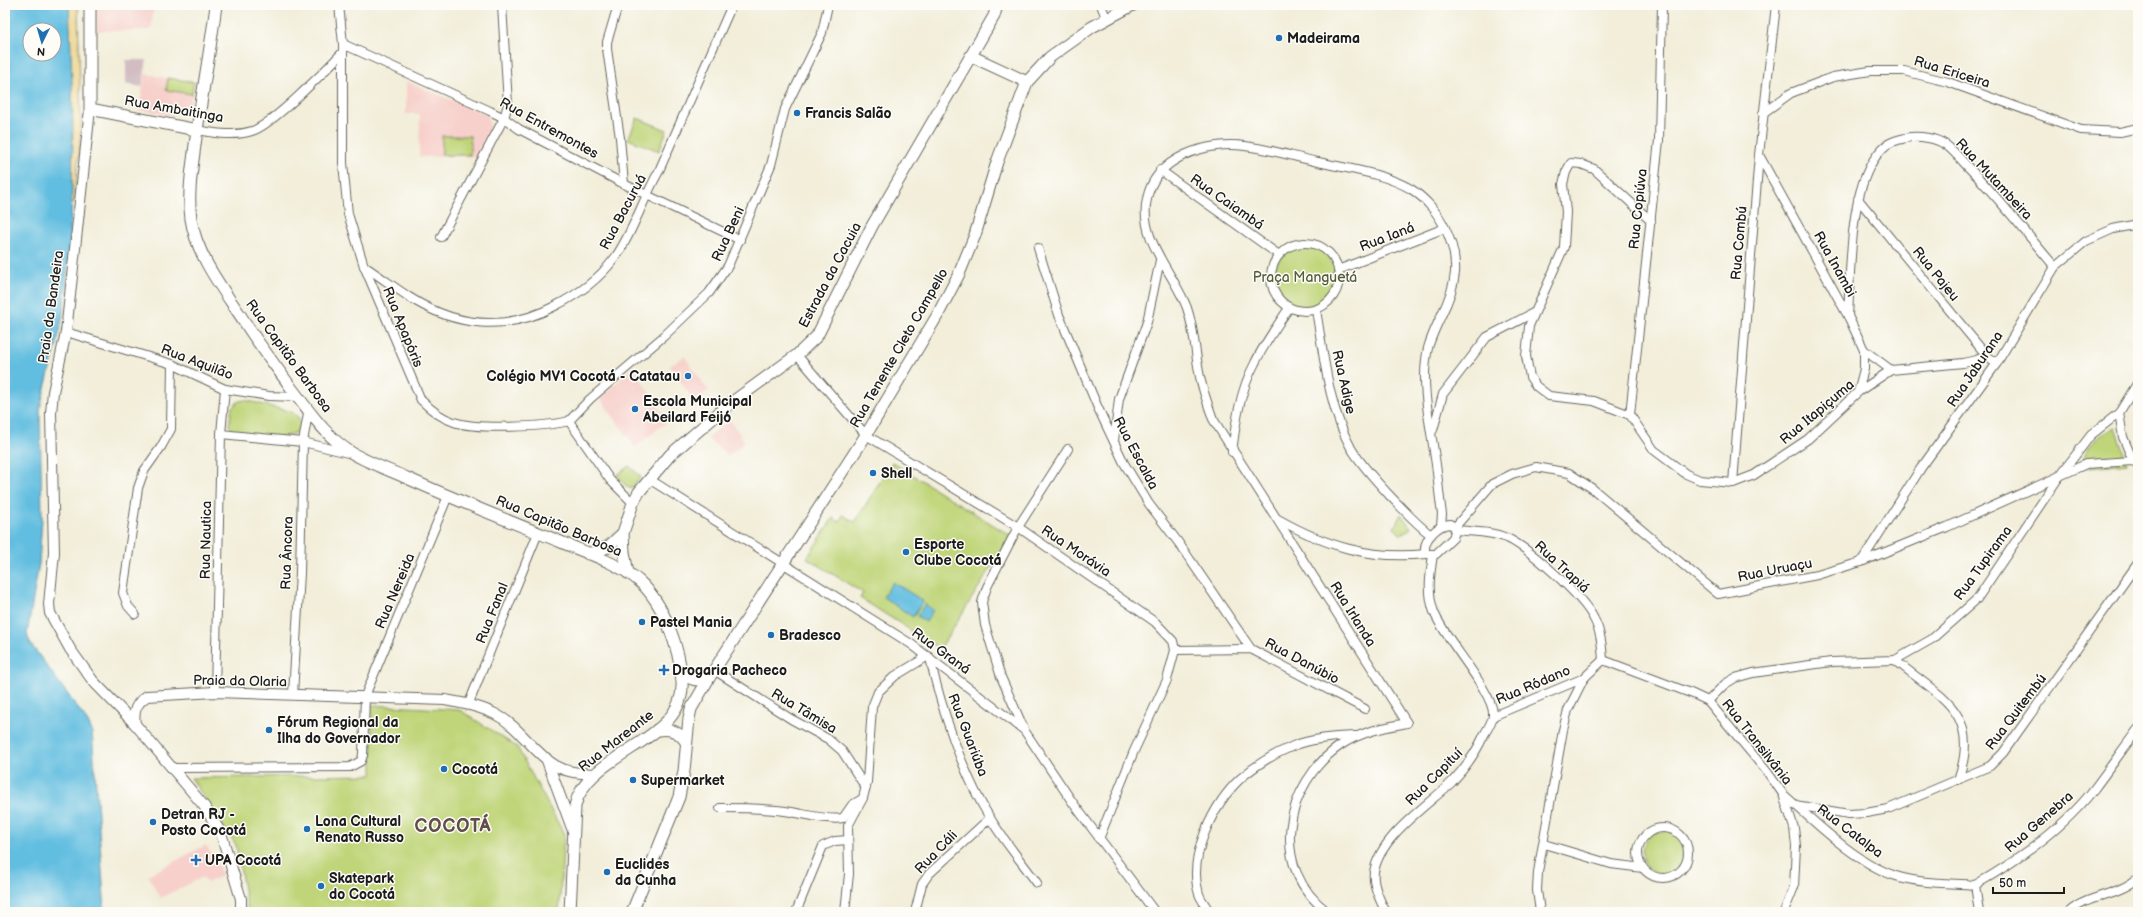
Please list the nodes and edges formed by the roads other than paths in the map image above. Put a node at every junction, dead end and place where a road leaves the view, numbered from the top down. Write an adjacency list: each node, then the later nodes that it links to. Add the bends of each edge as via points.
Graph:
1 (90, 5): 18 (main road, Praia da Bandeira)
2 (216, 5): 22 (main road, Rua Capitão Barbosa)
3 (339, 5): 14 (street, Rua Apapóris)
4 (502, 5): 20 (street, via 508,87 508,104)
5 (618, 5): 25 (street, via 607,49)
6 (732, 5): 26 (street, Rua Bacuruá, via 665,159)
7 (828, 5): 32 (street, Rua Beni, via 822,33 785,109 771,165)
8 (998, 5): 16 (main road, Estrada da Cacuia)
9 (1101, 5): 13 (street)
10 (1133, 5): 13 (main road, Rua Tenente Cleto Campello)
11 (1662, 5): 28 (street, Rua Copiúva, via 1658,140)
12 (1776, 5): 19 (street, Rua Combú)
13 (1107, 20): 17 (main road, Rua Tenente Cleto Campello, via 1092,27 1050,57)
14 (343, 44): 15 (street, Rua Apapóris); 20 (street, Rua Entremontes)
15 (342, 53): 22 (street, Rua Ambaitinga, via 281,111 253,131 220,134); 36 (street, Rua Apapóris, via 344,191 348,214)
16 (971, 56): 17 (main road); 45 (main road, Estrada da Cacuia, via 872,226 816,336)
17 (1028, 82): 59 (main road, Rua Tenente Cleto Campello, via 997,162 975,235 959,274)
18 (90, 110): 22 (main road, Rua Ambaitinga); 43 (street, Praia da Bandeira)
19 (1763, 113): 21 (street, Rua Ericeira, via 1791,93 1833,77 1870,71 1904,71 1948,82 2081,130 2120,132); 23 (street, Rua Combú)
20 (504, 118): 25 (street, Rua Entremontes, via 519,129); 31 (street)
21 (2138, 128)
22 (197, 130): 53 (main road, Rua Capitão Barbosa, via 190,182 191,217 197,242 209,268 261,348)
23 (1759, 155): 42 (street, Rua Inambi); 69 (street, Rua Combú)
24 (1160, 170): 30 (street, via 1177,158 1208,147 1244,145 1378,175 1410,189 1426,200); 34 (street, Rua Caiambá); 35 (street, Rua Irlanda, via 1152,181 1146,200 1148,227)
25 (624, 184): 26 (street, Rua Entremontes)
26 (646, 195): 32 (street, Rua Entremontes); 36 (street, Rua Bacuruá, via 614,259 595,278 573,296 538,315 512,322 490,324 450,315 410,297)
27 (1858, 199): 37 (street, Rua Mutambeira, via 1871,165 1882,149 1894,141 1912,136 1929,138 1946,145 1984,183); 42 (street, Rua Mutambeira); 46 (street, Rua Pajeu)
28 (1651, 221): 41 (street, via 1594,169 1571,163 1564,184 1564,247); 56 (street, Rua Copiúva)
29 (2138, 224): 37 (street, Rua Jaburana, via 2113,229 2086,241)
30 (1445, 228): 38 (street, Rua Ianá); 60 (street, via 1454,249 1456,263 1453,289 1427,351 1426,387)
31 (441, 237)
32 (740, 240): 57 (street, Rua Beni, via 728,266 709,293 664,336 590,399)
33 (1038, 248): 62 (street, Rua Escalda, via 1059,314)
34 (1279, 255): 38 (street, via 1287,248 1308,243 1318,246 1331,256); 39 (street, via 1271,273 1271,284 1280,302)
35 (1160, 260): 62 (street, via 1147,322 1119,399); 64 (street, Rua Irlanda, via 1176,284 1187,308 1206,400 1212,419)
36 (364, 266): 57 (street, Rua Apapóris, via 414,387 420,400 429,409 454,422 488,426 531,426)
37 (2055, 267): 47 (street, Rua Jaburana)
38 (1338, 270): 40 (street, via 1339,280 1335,294)
39 (1289, 308): 40 (street, via 1302,311); 64 (street, via 1255,362 1243,389 1236,417)
40 (1316, 310): 77 (street, Rua Adige, via 1332,399 1339,422 1352,448 1381,486)
41 (1535, 312): 56 (street, via 1529,326 1526,356 1530,377 1536,386 1549,396 1594,401); 60 (street, via 1488,336 1443,394)
42 (1848, 316): 44 (street, Rua Inambi)
43 (66, 332): 48 (street, Rua Aquilão); 100 (street, Praia da Bandeira, via 53,392 50,433 54,553 50,613 60,634 93,681)
44 (1864, 350): 49 (street); 52 (street, Rua Inambi, via 1864,370)
45 (797, 355): 59 (street, Rua Morávia); 68 (main road, Estrada da Cacuia, via 727,406 670,455)
46 (1987, 356): 47 (street, Rua Pajeu); 49 (street, Rua Itapiçuma, via 1963,362)
47 (1996, 363): 80 (street, Rua Jaburana, via 1921,468)
48 (172, 364): 51 (street, Rua Aquilão); 84 (street, via 171,429 144,471 135,503 123,593 128,606)
49 (1891, 370): 52 (street, Rua Itapiçuma)
50 (2138, 382): 55 (street, Rua Tupirama)
51 (225, 389): 53 (street, Rua Aquilão, via 269,396); 58 (street, Rua Nautica)
52 (1858, 392): 69 (street, Rua Itapiçuma, via 1808,439 1754,475)
53 (298, 397): 54 (main road, Rua Capitão Barbosa)
54 (308, 413): 61 (street, Rua Âncora); 65 (main road, Rua Capitão Barbosa, via 336,442)
55 (2118, 413): 66 (street, Rua Uruaçu, via 2123,437); 67 (street, Rua Tupirama, via 2091,435)
56 (1630, 415): 69 (street, Rua Itapiçuma, via 1654,450 1686,474 1700,480)
57 (569, 421): 71 (street, via 610,480)
58 (221, 434): 61 (street); 93 (street, Rua Nautica)
59 (866, 435): 73 (street, Rua Morávia); 82 (main road, Rua Tenente Cleto Campello)
60 (1432, 435): 74 (street, via 1442,514)
61 (303, 442): 65 (street); 94 (street, Rua Âncora, via 300,573)
62 (1114, 442): 85 (street, Rua Escalda, via 1149,504)
63 (1068, 449): 73 (street)
64 (1232, 452): 72 (street, Rua Irlanda)
65 (353, 454): 70 (main road, Rua Capitão Barbosa)
66 (2135, 463): 67 (street, Rua Uruaçu, via 2086,464)
67 (2061, 474): 80 (street, Rua Uruaçu, via 1947,527); 89 (street, Rua Tupirama, via 1977,599 1932,640)
68 (649, 479): 71 (main road, Estrada da Cacuia); 82 (street, Rua Graná)
69 (1733, 483)
70 (448, 496): 75 (main road, Rua Capitão Barbosa); 95 (street, Rua Nereida)
71 (633, 503): 76 (main road, Estrada da Cacuia)
72 (1277, 519): 79 (street, via 1319,541 1346,549 1402,556); 104 (street, Rua Irlanda, via 1407,723)
73 (1018, 527): 86 (street, Rua Morávia, via 1155,622 1173,641); 103 (street, via 982,602 985,625 1001,677)
74 (1451, 528): 77 (street); 79 (street, via 1450,542); 80 (street, Rua Uruaçu, via 1492,484 1512,474 1536,467 1569,473 1580,480 1718,594 1817,576); 88 (street, Rua Trapiá, via 1495,534 1524,549 1571,590 1594,618 1602,640)
75 (538, 533): 78 (main road, Rua Capitão Barbosa); 97 (street, Rua Fanal)
76 (623, 534): 78 (main road, via 608,547); 83 (main road, Estrada da Cacuia)
77 (1429, 537): 79 (street)
78 (588, 554): 83 (main road, Rua Capitão Barbosa)
79 (1429, 554): 99 (street, via 1429,589 1434,611 1488,699)
80 (1860, 562)
81 (2138, 563): 109 (street, Rua Quitembú, via 2003,753 1990,766)
82 (783, 564): 87 (street, Rua Graná); 91 (main road, Rua Tenente Cleto Campello)
83 (628, 573): 90 (main road, Rua Capitão Barbosa, via 641,583 657,604 673,641)
84 (135, 614)
85 (1251, 649): 86 (street, Rua Danúbio); 98 (street, Rua Danúbio)
86 (1175, 650): 117 (street, via 1167,680 1134,751)
87 (929, 657): 103 (street, Rua Graná); 110 (street, via 895,676 876,696 870,719); 115 (street, Rua Guariúba, via 939,697 969,775)
88 (1603, 660): 92 (street); 96 (street, Rua Transilvânia)
89 (1895, 660): 96 (street, Rua Tupirama, via 1830,662 1753,672 1725,684); 109 (street, via 1954,708 1966,740 1965,761)
90 (680, 669): 91 (main road, via 694,680); 102 (main road, Rua Mareante, via 682,682 678,705)
91 (711, 674): 105 (main road, via 691,709); 110 (street, Rua Tâmisa, via 828,739 842,751)
92 (1584, 678): 99 (street, Rua Ródano); 119 (street, via 1573,698 1563,730)
93 (216, 692): 94 (street, Praia da Olaria); 100 (street, Praia da Olaria, via 148,696 141,700 135,710)
94 (293, 696): 95 (street, Praia da Olaria)
95 (365, 696): 97 (street, Praia da Olaria, via 422,698); 107 (street, via 363,755 357,765 298,768)
96 (1708, 701): 111 (street, Rua Transilvânia)
97 (469, 704): 106 (street, Praia da Olaria, via 496,714)
98 (1366, 709)
99 (1493, 716): 133 (street, Rua Capituí, via 1474,755 1463,770 1396,834 1380,855 1374,874 1377,894)
100 (135, 724): 107 (street)
101 (2138, 729): 123 (street, Rua Genebra, via 2094,789 2070,816 2027,851)
102 (657, 730): 105 (main road, via 668,729 677,732); 108 (main road, Rua Mareante)
103 (1024, 730): 117 (street, Rua Graná)
104 (1356, 736): 131 (street, via 1334,737 1293,746 1267,759 1241,779 1225,796 1205,831 1198,860 1199,894); 132 (street, via 1340,745 1317,768 1297,801 1289,831 1292,860 1299,880)
105 (686, 742): 126 (main road, via 679,797)
106 (546, 758): 108 (street, Praia da Olaria, via 565,770); 116 (street, Praia da Olaria)
107 (173, 768): 124 (street, via 204,806 221,833 241,899)
108 (596, 774): 116 (main road, Rua Mareante, via 580,792 575,806)
109 (1958, 780): 113 (street, Rua Quitembú, via 1888,809 1866,813 1849,814)
110 (866, 788): 112 (street)
111 (1783, 794): 113 (street, Rua Catalpa); 135 (street, Rua Transilvânia, via 1794,828 1796,846 1794,887)
112 (862, 798): 114 (street, via 852,805 843,818 834,820 766,808); 118 (street, via 848,826)
113 (1795, 805): 123 (street, Rua Catalpa, via 1840,843 1896,876 1935,883)
114 (720, 808)
115 (990, 818): 122 (street, Rua Guariúba); 129 (street, Rua Cáli, via 929,874 922,884)
116 (573, 831): 125 (main road, Rua Mareante)
117 (1099, 839): 130 (street, Rua Graná)
118 (848, 840): 127 (street, via 835,841 823,846); 128 (street, via 849,874)
119 (1544, 844): 120 (street, via 1611,864); 134 (street, via 1538,872)
120 (1643, 868): 120 (street, via 1658,877 1675,875 1687,862 1687,845 1683,837 1669,828 1660,828 1645,836 1638,852)
121 (2138, 878): 137 (street, via 2118,891 2081,904)
122 (1037, 883)
123 (1975, 885): 136 (street)
124 (241, 912)
125 (570, 912)
126 (632, 912)
127 (796, 912)
128 (845, 912)
129 (915, 912)
130 (1155, 912)
131 (1210, 912)
132 (1328, 912)
133 (1386, 912)
134 (1540, 912)
135 (1784, 912)
136 (1979, 912)
137 (2068, 912)

